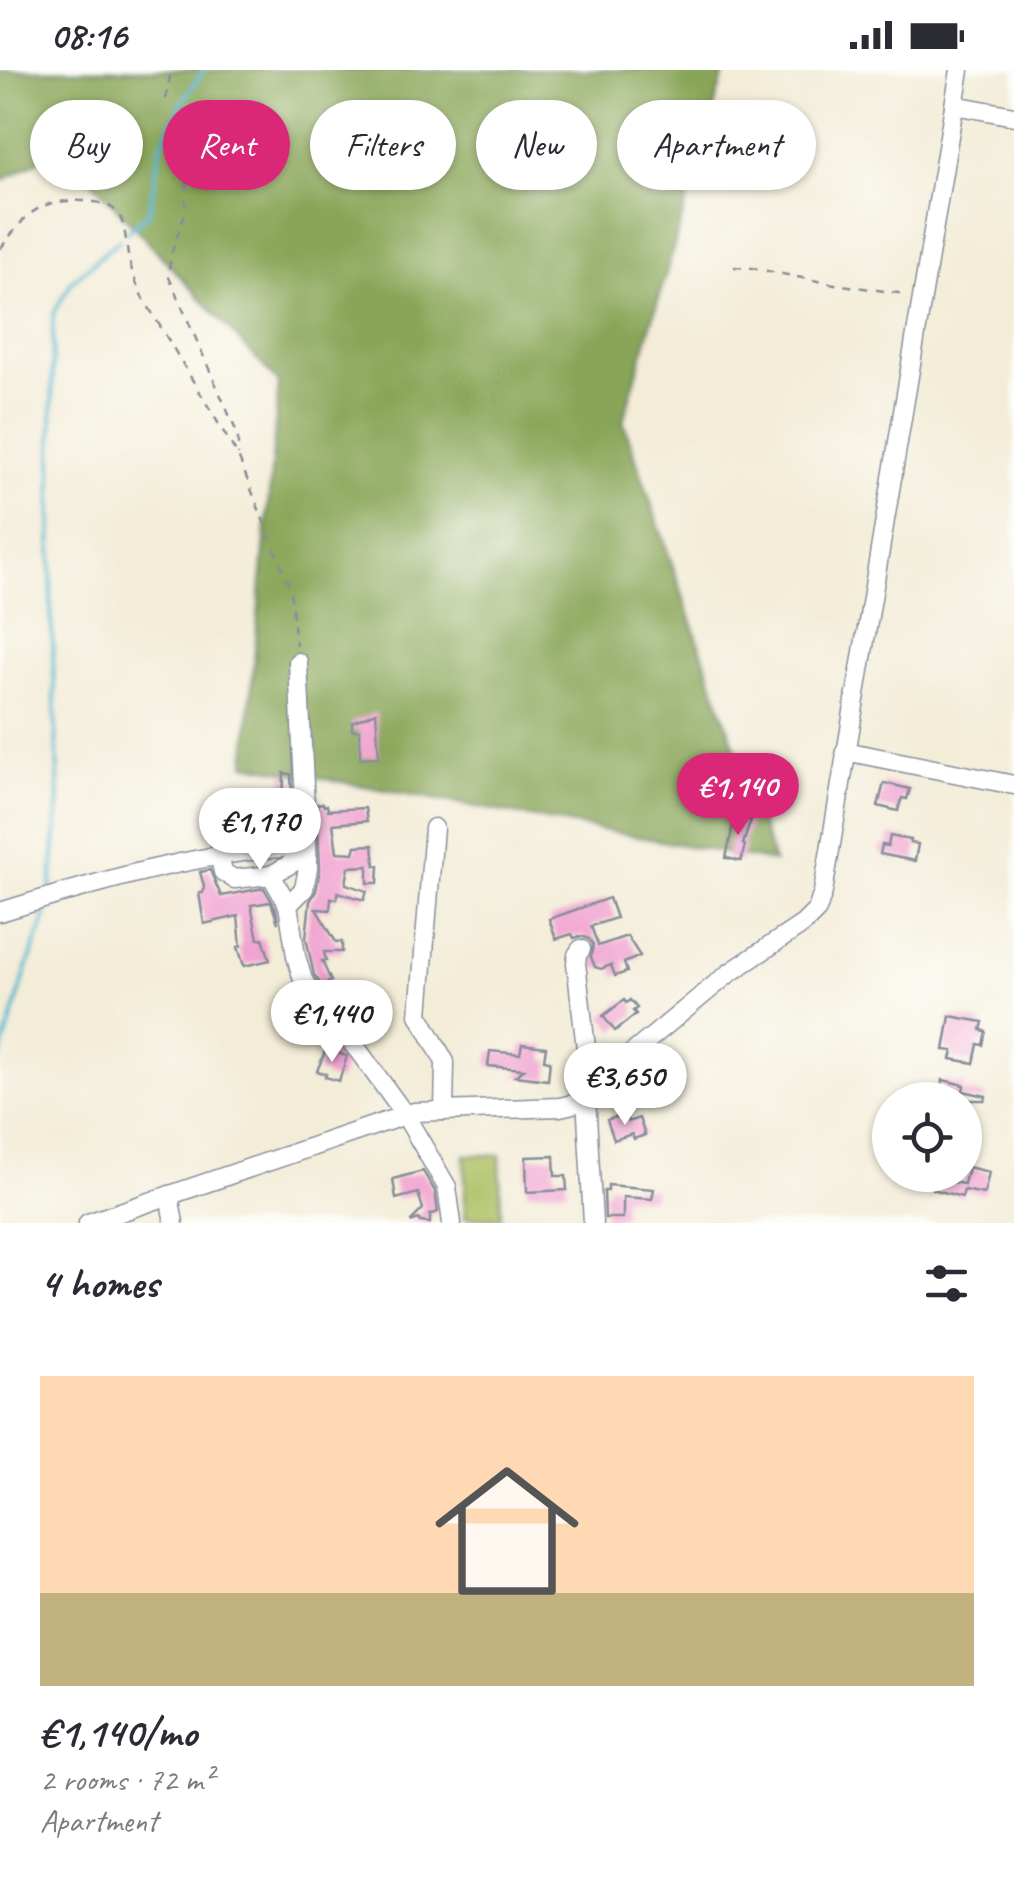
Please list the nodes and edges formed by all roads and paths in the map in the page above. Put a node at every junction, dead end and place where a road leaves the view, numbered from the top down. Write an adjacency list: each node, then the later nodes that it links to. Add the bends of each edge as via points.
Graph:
1 (171, 70): 3 (path)
2 (960, 70): 4 (street)
3 (166, 99)
4 (954, 105): 5 (street); 9 (street)
5 (1014, 116)
6 (186, 190): 10 (path, via 168,275 238,435)
7 (0, 249): 10 (path, via 16,226 50,202 111,206 122,220 139,291)
8 (734, 266): 9 (path)
9 (922, 296): 12 (street)
10 (238, 456): 11 (path, via 290,588)
11 (298, 662): 13 (street)
12 (845, 751): 14 (street); 22 (street, via 817,910 728,974)
13 (302, 770): 16 (street); 19 (street, via 308,868 304,889)
14 (1014, 785)
15 (434, 828): 23 (street, via 420,1014 444,1062)
16 (296, 848): 17 (street); 18 (street, via 296,860)
17 (219, 854): 18 (street, via 234,879); 20 (street)
18 (271, 875): 19 (street)
19 (288, 904): 24 (street, via 303,980)
20 (0, 912)
21 (581, 949): 22 (street, via 576,963)
22 (588, 1094): 23 (street, via 560,1107); 29 (street)
23 (444, 1110): 24 (street)
24 (405, 1115): 25 (street); 28 (street, via 447,1187)
25 (169, 1195): 26 (street); 27 (street)
26 (88, 1223)
27 (174, 1223)
28 (452, 1223)
29 (593, 1223)

